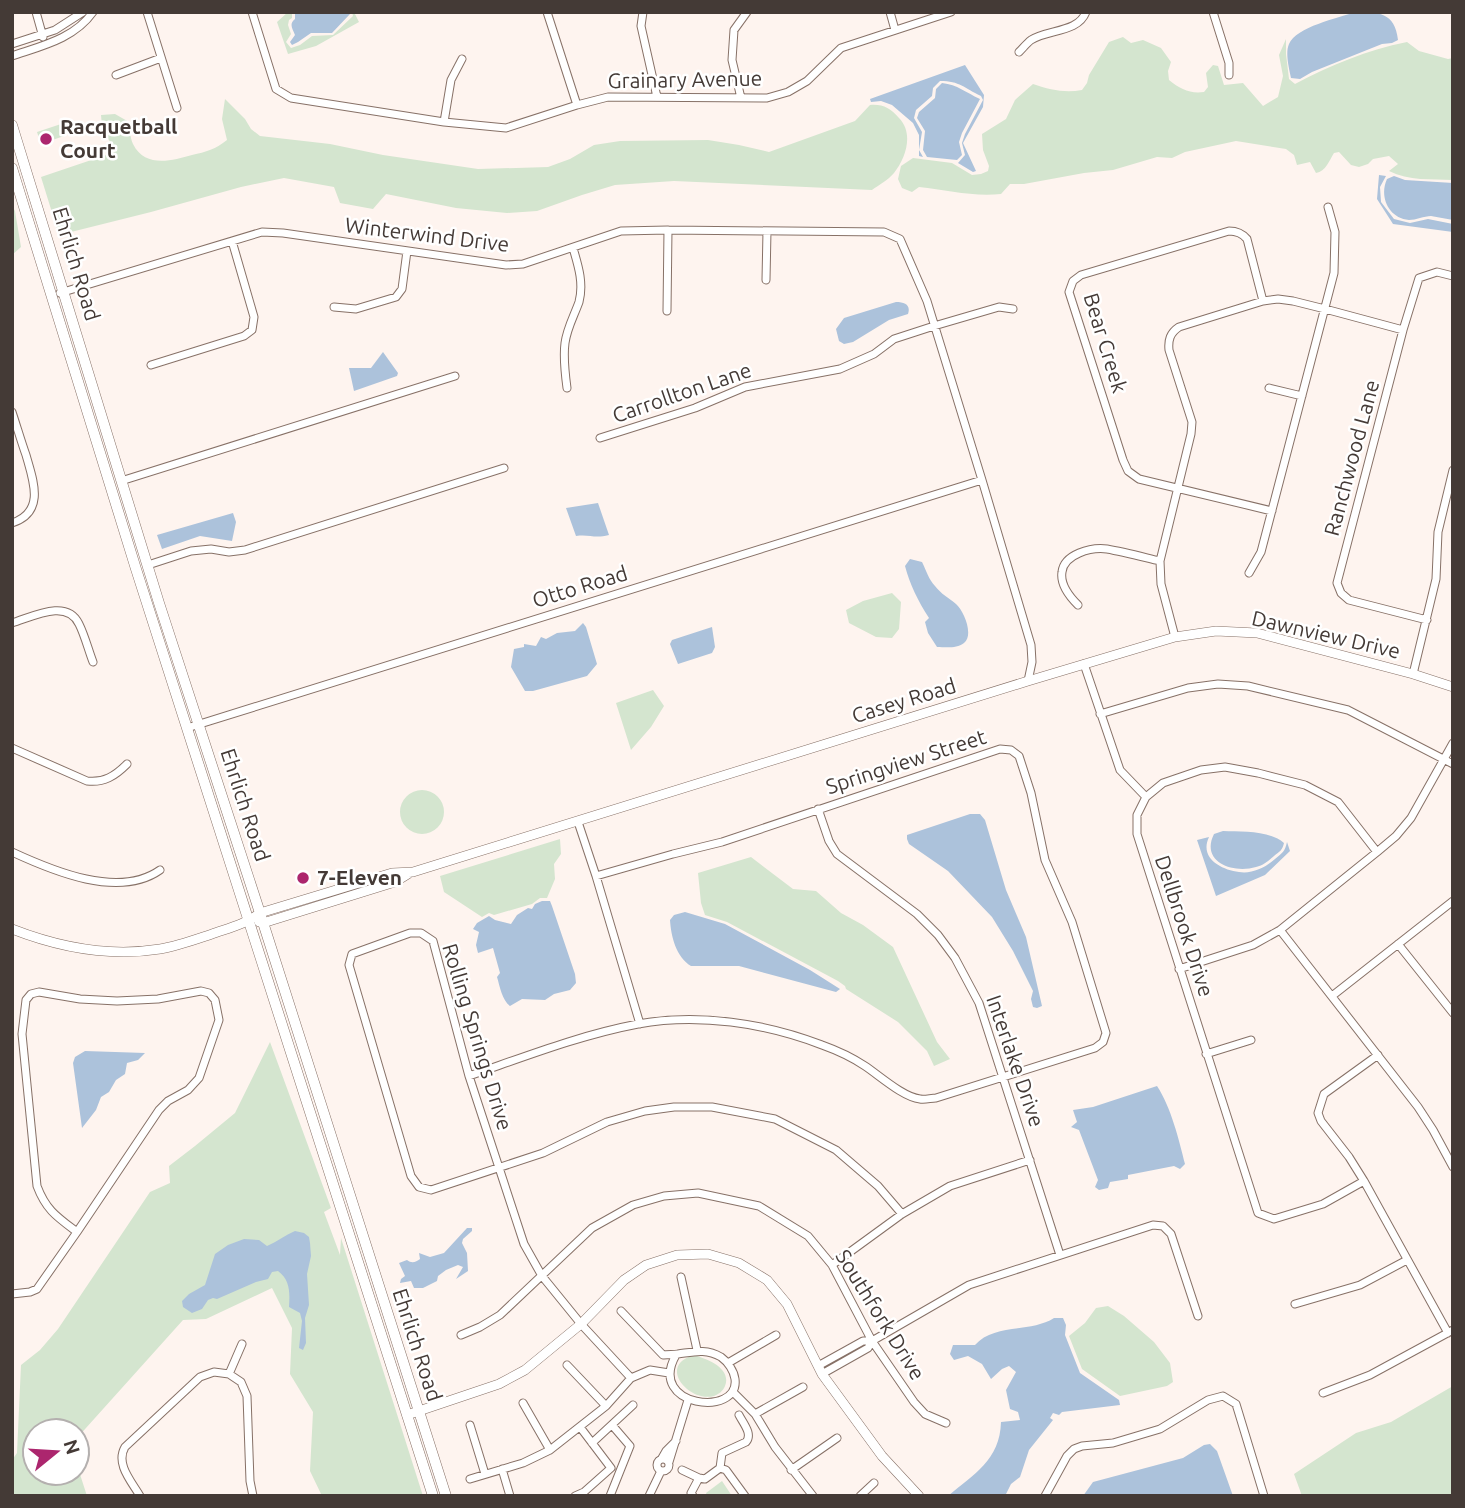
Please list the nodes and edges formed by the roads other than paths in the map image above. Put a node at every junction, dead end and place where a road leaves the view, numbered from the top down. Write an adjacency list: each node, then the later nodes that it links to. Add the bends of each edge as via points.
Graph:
1 (36, 12): 14 (street)
2 (83, 12): 14 (street)
3 (93, 12): 16 (street, via 81,26)
4 (146, 12): 19 (street)
5 (252, 12): 27 (street, Grainary Avenue, via 276,89 291,98)
6 (547, 12): 25 (street)
7 (643, 12): 23 (street, via 641,26)
8 (747, 12): 24 (street, via 734,30 732,60)
9 (890, 12): 13 (street)
10 (951, 12): 13 (street, Grainary Avenue)
11 (1086, 12): 17 (street, via 1077,24 1032,40)
12 (1213, 12): 22 (street)
13 (895, 30): 24 (street, Grainary Avenue, via 841,48 788,92)
14 (43, 34): 15 (street); 16 (street)
15 (12, 44)
16 (46, 44): 18 (street)
17 (1019, 52)
18 (12, 56)
19 (160, 58): 21 (street); 26 (street)
20 (462, 59): 27 (street, via 451,80)
21 (116, 75)
22 (1229, 75)
23 (657, 97): 24 (street, Grainary Avenue); 25 (street, Grainary Avenue, via 608,97)
24 (741, 99)
25 (577, 105): 27 (street, Grainary Avenue, via 506,128)
26 (177, 108)
27 (444, 122)
28 (12, 125): 38 (main road, Ehrlich Road)
29 (12, 167): 39 (main road, Ehrlich Road)
30 (1328, 207): 43 (street, via 1335,232 1335,260)
31 (668, 230): 32 (street, Winterwind Drive); 34 (street, Winterwind Drive, via 621,231); 44 (street)
32 (767, 231): 37 (street); 45 (street, Winterwind Drive, via 884,232 900,239)
33 (232, 241): 35 (street, Winterwind Drive, via 262,232 283,233); 38 (street, Winterwind Drive); 47 (street, via 254,317 252,330 244,337)
34 (573, 248): 35 (street, Winterwind Drive, via 506,265); 49 (street, via 581,286 565,343)
35 (407, 251): 41 (street, via 402,289 396,298 356,309)
36 (1453, 276): 46 (street, Ranchwood Lane, via 1437,272 1419,278)
37 (766, 279)
38 (64, 292): 39 (street, Winterwind Drive); 57 (main road, Ehrlich Road)
39 (53, 296): 62 (main road, Ehrlich Road)
40 (1263, 301): 43 (street, via 1278,299); 59 (street, via 1179,327 1170,335 1169,350 1192,422); 59 (street, Bear Creek, via 1250,246 1237,231 1073,281 1069,292 1128,471 1139,479)
41 (334, 307)
42 (1013, 309): 45 (street, Carrollton Lane, via 999,307)
43 (1325, 309): 46 (street); 51 (street)
44 (667, 310)
45 (934, 326): 53 (street, Carrollton Lane, via 894,340 840,369 745,387); 56 (street)
46 (1403, 330): 68 (street, Ranchwood Lane, via 1338,583 1349,600)
47 (151, 365)
48 (455, 376): 57 (street)
49 (567, 388)
50 (1269, 388): 51 (street)
51 (1302, 396): 60 (street)
52 (12, 412): 61 (street, via 35,484 28,513)
53 (600, 439)
54 (504, 468): 64 (street, via 245,550 191,551)
55 (1453, 470): 58 (street)
56 (982, 480): 74 (street, via 1031,645); 77 (street, Otto Road)
57 (121, 481): 64 (main road, Ehrlich Road)
58 (1451, 484): 68 (street, via 1438,532 1436,579)
59 (1178, 487): 60 (street, Bear Creek); 63 (street)
60 (1272, 511): 65 (street, via 1261,552)
61 (12, 523)
62 (124, 531): 66 (main road, via 137,548 154,600); 77 (main road, Ehrlich Road)
63 (1160, 561): 67 (street, via 1104,549 1072,556 1063,564 1061,576 1068,595); 70 (street)
64 (148, 565): 66 (main road, Ehrlich Road)
65 (1249, 573)
66 (159, 603): 77 (main road, Ehrlich Road)
67 (1078, 605)
68 (1427, 620): 73 (street)
69 (12, 623): 71 (street, via 64,610 78,621)
70 (1175, 637): 72 (street, Dawnview Drive); 73 (street, Dawnview Drive, via 1216,631 1257,633)
71 (93, 662)
72 (1084, 664): 74 (street, Dawnview Drive); 76 (street)
73 (1413, 674): 75 (street, Dawnview Drive)
74 (1028, 681): 85 (street, Casey Road)
75 (1453, 687)
76 (1100, 714): 80 (street, via 1188,688 1248,686 1348,710); 83 (street, via 1120,770)
77 (193, 727): 91 (main road, Ehrlich Road); 92 (main road, Ehrlich Road)
78 (1453, 743): 80 (street)
79 (12, 748): 81 (street, via 87,781 106,779)
80 (1444, 759): 82 (street); 87 (street, via 1411,818)
81 (127, 764)
82 (1453, 764)
83 (1146, 797): 87 (street, via 1163,783 1201,770 1225,767 1258,773 1305,785 1338,802); 96 (street, Dellbrook Drive, via 1137,815 1137,834)
84 (818, 809): 89 (street, Springview Street, via 722,842); 104 (street, Interlake Drive, via 837,853 917,914 956,958 979,1003); 104 (street, Springview Street, via 1000,749 1020,756 1045,859 1072,922 1106,1033 1095,1048)
85 (578, 822): 89 (street); 91 (street, Casey Road, via 413,872 395,882)
86 (12, 852): 88 (street, via 49,869 94,880 137,880)
87 (1377, 852): 94 (street)
88 (160, 870)
89 (596, 876): 99 (street)
90 (1453, 901): 95 (street)
91 (262, 918): 92 (street, Casey Road); 141 (main road, Ehrlich Road)
92 (249, 921): 93 (street, via 182,944 128,951 59,944); 143 (main road, Ehrlich Road)
93 (12, 929)
94 (1280, 930): 96 (street, via 1252,945); 97 (street)
95 (1398, 944): 97 (street); 98 (street)
96 (1179, 969): 101 (street, Dellbrook Drive)
97 (1332, 996): 102 (street)
98 (1453, 1013)
99 (640, 1024): 103 (street, via 597,1033); 104 (street, via 685,1020 776,1030 823,1045 919,1099 936,1098)
100 (1251, 1040): 101 (street)
101 (1206, 1054): 108 (street, Dellbrook Drive, via 1258,1213 1274,1219 1323,1203)
102 (1378, 1055): 107 (street, via 1419,1107); 108 (street, via 1324,1094 1318,1113)
103 (468, 1076): 106 (street, Rolling Springs Drive); 106 (street, Rolling Springs Drive, via 433,941 421,933 410,933 352,954 349,965 411,1176 419,1186 431,1190)
104 (1003, 1076): 105 (street, Interlake Drive)
105 (1030, 1160): 109 (street, via 950,1186); 111 (street, Interlake Drive)
106 (498, 1167): 109 (street, via 645,1111 712,1107 775,1119 836,1150); 114 (street, Rolling Springs Drive, via 524,1244)
107 (1453, 1167)
108 (1364, 1181): 112 (street)
109 (902, 1214): 113 (street)
110 (76, 1232): 110 (street, via 159,1110 199,1078 219,1020 209,993 117,1001 39,992 26,1000 23,1034 37,1186 50,1212); 116 (street, via 37,1289)
111 (1060, 1255): 119 (street, via 1153,1225 1163,1226 1171,1234); 124 (street, via 969,1285)
112 (1407, 1260): 117 (street, via 1360,1285); 121 (street)
113 (832, 1265): 114 (street, Southfork Drive, via 807,1236 759,1206 698,1193 633,1205 592,1228); 124 (street, Southfork Drive)
114 (542, 1276): 120 (street, Rolling Springs Drive); 122 (street, Southfork Drive, via 500,1315)
115 (681, 1277): 126 (street)
116 (12, 1294)
117 (1295, 1304)
118 (621, 1311): 127 (street, via 663,1355)
119 (1198, 1316)
120 (581, 1324): 130 (street, via 624,1280 646,1265 677,1255 708,1254 739,1263 766,1280 787,1304); 133 (street, Rolling Springs Drive); 141 (street, via 510,1379)
121 (1450, 1331): 136 (street, via 1370,1375)
122 (461, 1335)
123 (776, 1335): 128 (street)
124 (872, 1341): 130 (street, via 868,1348); 145 (street, Southfork Drive, via 914,1402 925,1414)
125 (242, 1344): 132 (street)
126 (698, 1350): 127 (street); 128 (street)
127 (676, 1356): 131 (street)
128 (728, 1363): 135 (street, via 735,1375)
129 (567, 1366): 140 (street)
130 (820, 1370): 174 (street, via 882,1456)
131 (669, 1373): 133 (street, via 650,1370); 137 (street, via 678,1392)
132 (229, 1374): 162 (street, via 214,1372 200,1377 125,1447 122,1466); 163 (street, via 241,1382 247,1396)
133 (631, 1378): 140 (street)
134 (803, 1387): 142 (street)
135 (734, 1392): 137 (street, via 711,1403); 142 (street)
136 (1323, 1393)
137 (688, 1400): 169 (street, via 676,1440 666,1451 666,1460 657,1464 661,1471)
138 (523, 1403): 151 (street)
139 (633, 1405): 147 (street)
140 (606, 1406): 148 (street)
141 (418, 1411): 143 (street); 165 (main road, Ehrlich Road)
142 (755, 1414): 155 (street)
143 (407, 1415): 164 (main road, Ehrlich Road)
144 (739, 1415): 154 (street, via 749,1439 722,1453)
145 (946, 1423)
146 (470, 1425): 157 (street)
147 (611, 1425): 150 (street); 158 (street, via 630,1446)
148 (580, 1427): 150 (street); 151 (street)
149 (837, 1438): 155 (street)
150 (593, 1443): 152 (street)
151 (550, 1450): 153 (street)
152 (611, 1468): 158 (street); 167 (street)
153 (502, 1469): 157 (street); 166 (street)
154 (723, 1469): 159 (street); 171 (street)
155 (791, 1469): 172 (street)
156 (682, 1470): 159 (street)
157 (485, 1474): 160 (street)
158 (619, 1474): 168 (street)
159 (699, 1478): 170 (street)
160 (470, 1479)
161 (874, 1483): 173 (street)
162 (140, 1496)
163 (254, 1496)
164 (433, 1496)
165 (446, 1496)
166 (510, 1496)
167 (575, 1496)
168 (610, 1496)
169 (649, 1496)
170 (693, 1496)
171 (745, 1496)
172 (813, 1496)
173 (860, 1496)
174 (919, 1496)
175 (1045, 1496): 176 (street, via 1073,1449 1160,1429 1223,1396 1236,1404)
176 (1264, 1496)

